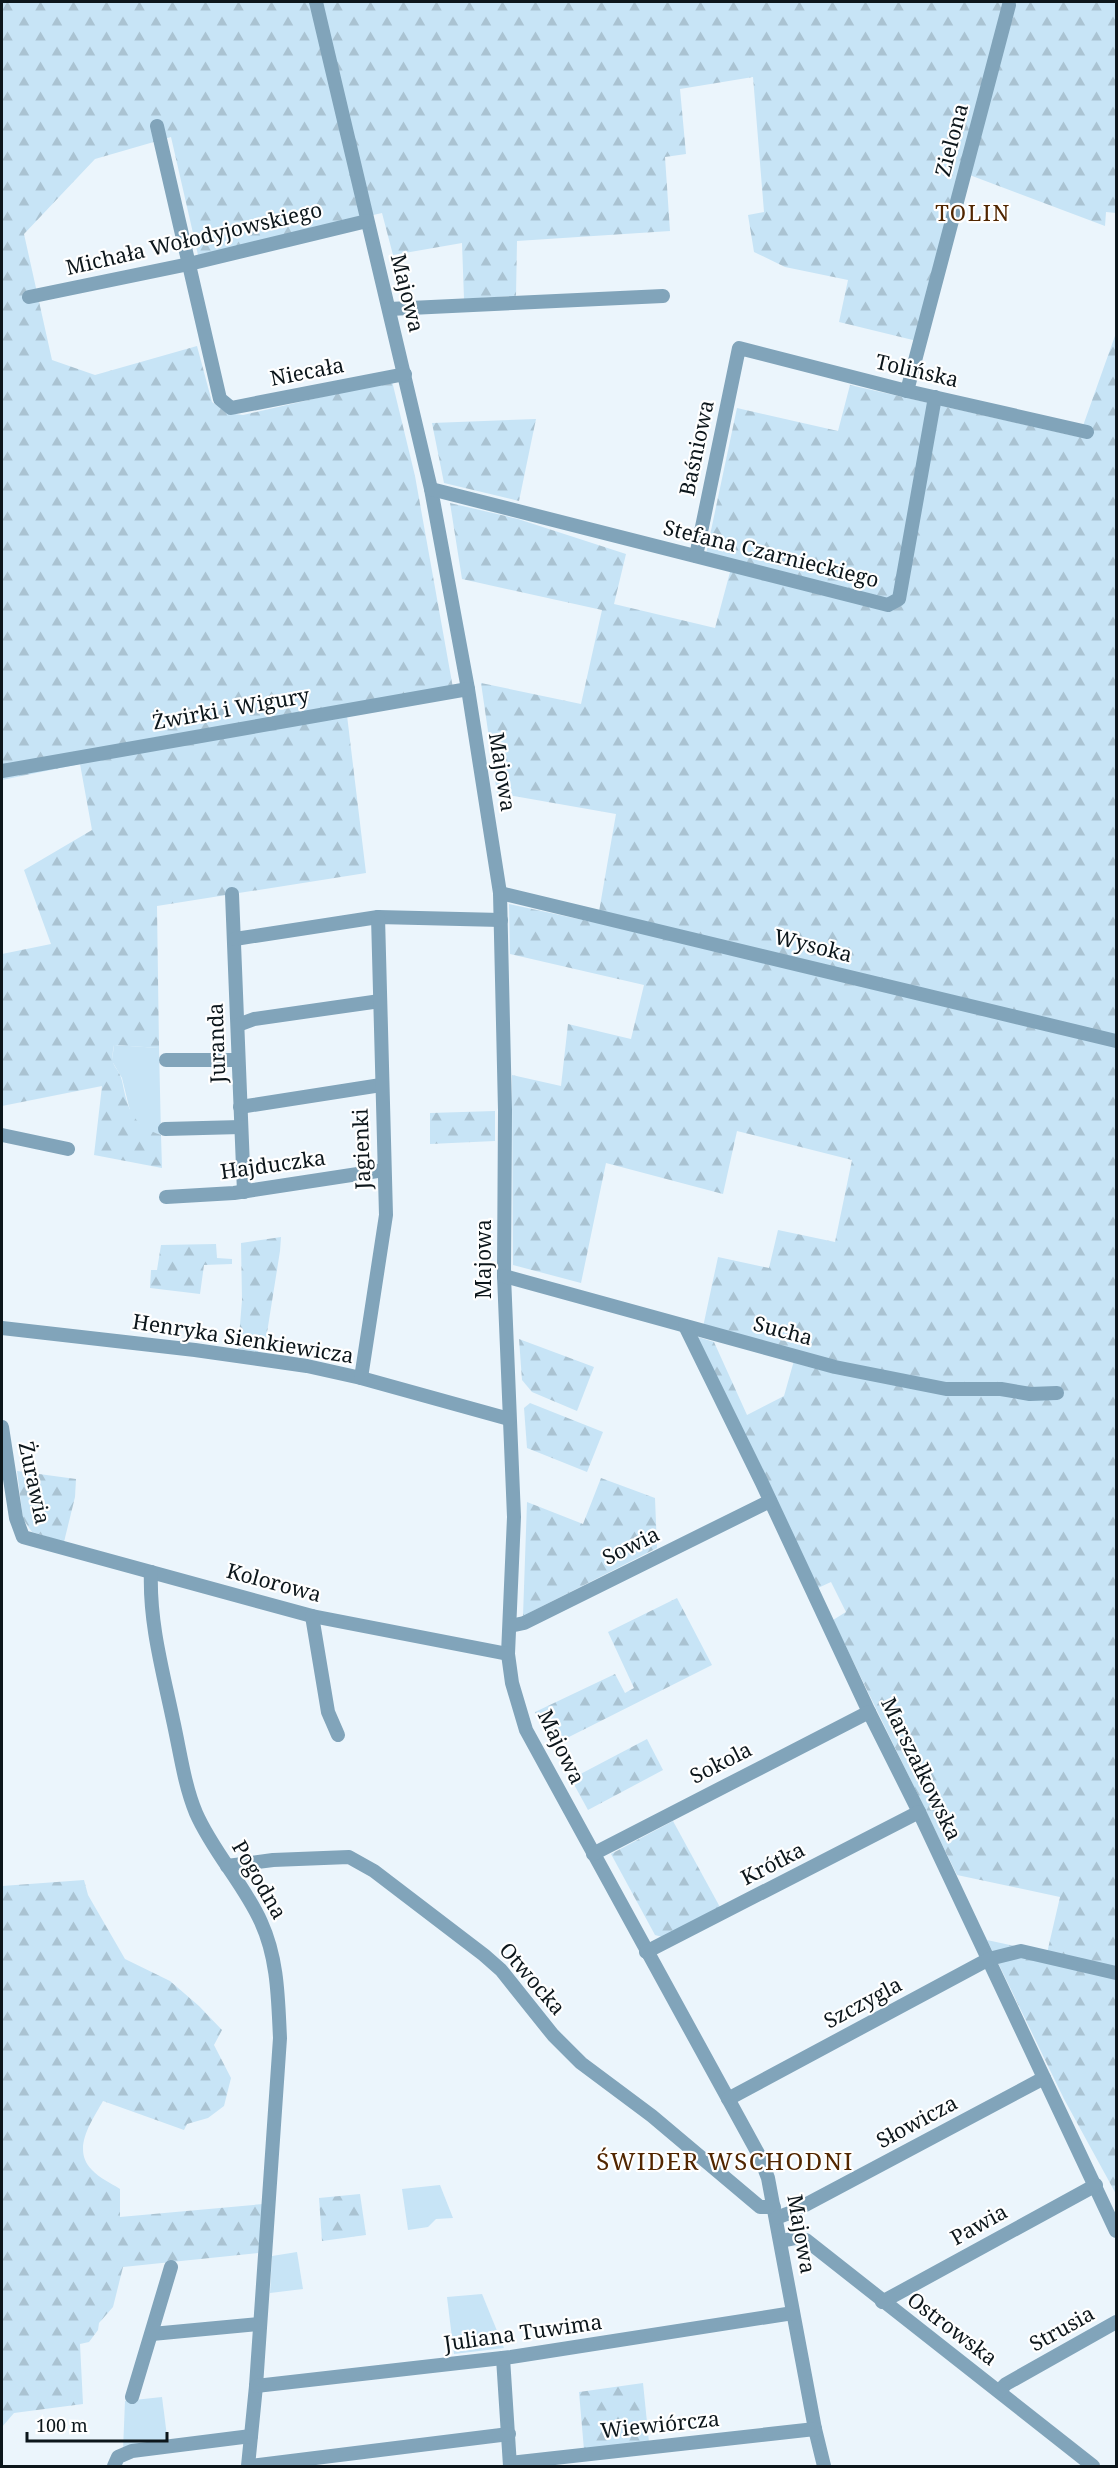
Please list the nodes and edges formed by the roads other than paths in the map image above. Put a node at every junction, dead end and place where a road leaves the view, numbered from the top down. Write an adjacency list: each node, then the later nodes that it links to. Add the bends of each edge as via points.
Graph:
1 (316, 2): 4 (street, Majowa)
2 (1009, 5): 11 (street, Zielona)
3 (157, 126): 5 (street)
4 (367, 221): 5 (street, Michała Wołodyjowskiego); 8 (street, Majowa)
5 (189, 264): 7 (street, Michała Wołodyjowskiego); 10 (street, Niecała, via 220,399 231,408)
6 (663, 296): 8 (street)
7 (29, 297)
8 (389, 309): 10 (street, Majowa)
9 (739, 348): 11 (street, Tolińska); 15 (street, Baśniowa)
10 (405, 374): 14 (street, Majowa)
11 (907, 391): 12 (street, Tolińska)
12 (935, 397): 13 (street, Tolińska); 15 (street, Stefana Czarnieckiego, via 899,599 888,605)
13 (1087, 432)
14 (431, 489): 15 (street, Stefana Czarnieckiego); 16 (street, Majowa)
15 (696, 556)
16 (468, 689): 17 (street, Żwirki i Wigury); 18 (street, Majowa)
17 (2, 771)
18 (500, 893): 21 (street, Majowa); 25 (street, Wysoka)
19 (232, 894): 22 (street, Juranda)
20 (378, 916): 21 (street); 22 (street); 23 (street, Jagienki)
21 (501, 920): 37 (street, Majowa)
22 (235, 939): 24 (street, Juranda)
23 (380, 1001): 24 (street); 28 (street, Jagienki)
24 (238, 1024): 27 (street, Juranda)
25 (1116, 1041)
26 (166, 1060): 27 (street)
27 (238, 1060): 29 (street, Juranda)
28 (381, 1085): 29 (street); 34 (street, Jagienki)
29 (240, 1107): 30 (street, Juranda)
30 (241, 1127): 31 (street); 35 (street, Juranda)
31 (165, 1129)
32 (2, 1135): 33 (street)
33 (68, 1149)
34 (384, 1170): 35 (street, Hajduczka); 40 (street, Jagienki, via 386,1215)
35 (244, 1192): 36 (street, Hajduczka)
36 (166, 1197)
37 (504, 1276): 38 (street, Sucha); 42 (street, Majowa)
38 (685, 1326): 41 (street, Sucha, via 835,1367 946,1389); 44 (street, Marszałkowska)
39 (2, 1328): 40 (street, Henryka Sienkiewicza, via 195,1350)
40 (361, 1378): 42 (street, Henryka Sienkiewicza)
41 (1057, 1393)
42 (509, 1419): 48 (street, Majowa, via 514,1517)
43 (2, 1427): 45 (street, Żurawia, via 19,1531 23,1538)
44 (770, 1501): 48 (street, Sowia, via 524,1623); 50 (street, Marszałkowska)
45 (32, 1541): 46 (street, Kolorowa)
46 (151, 1572): 47 (street, Kolorowa); 54 (street, Pogodna, via 157,1642 187,1785 197,1814)
47 (312, 1616): 49 (street, Kolorowa); 51 (street, via 328,1712)
48 (510, 1626): 49 (street, Majowa)
49 (508, 1654): 53 (street, Majowa, via 526,1730)
50 (869, 1712): 52 (street, Marszałkowska); 53 (street, Sokola)
51 (338, 1735)
52 (919, 1812): 55 (street, Krótka); 56 (street, Marszałkowska)
53 (593, 1854): 55 (street, Majowa)
54 (227, 1866): 62 (street, Otwocka, via 349,1857 374,1871 501,1970 581,2063); 70 (street, Pogodna, via 261,1921 278,1984 280,2038)
55 (646, 1952): 59 (street, Majowa)
56 (989, 1959): 57 (street, Szczygla, via 1020,1951); 58 (street, Marszałkowska); 59 (street, Szczygla)
57 (1116, 1973)
58 (1044, 2078): 60 (street, Marszałkowska); 63 (street, Słowicza, via 802,2207)
59 (728, 2099): 61 (street, Majowa)
60 (1096, 2185): 64 (street, Marszałkowska); 67 (street, Pawia)
61 (771, 2186): 62 (street); 63 (street, Majowa)
62 (745, 2194): 63 (street, Otwocka, via 760,2207)
63 (775, 2212): 65 (street, Majowa)
64 (1116, 2231)
65 (781, 2241): 67 (street, Ostrowska, via 806,2241); 68 (street, Majowa)
66 (171, 2267): 71 (street)
67 (882, 2302): 74 (street, Ostrowska)
68 (794, 2313): 72 (street, Juliana Tuwima); 76 (street, Majowa)
69 (1116, 2322): 74 (street, Strusia)
70 (259, 2324): 71 (street); 73 (street, Pogodna)
71 (152, 2334): 75 (street)
72 (503, 2358): 73 (street, Juliana Tuwima); 77 (street)
73 (256, 2386): 78 (street, Pogodna)
74 (999, 2391): 83 (street, Ostrowska)
75 (132, 2397)
76 (815, 2429): 79 (street, Wiewiórcza); 82 (street, Majowa)
77 (509, 2434): 79 (street); 81 (street)
78 (251, 2436): 80 (street, via 132,2451 118,2457); 81 (street, Pogodna)
79 (510, 2465)
80 (114, 2466)
81 (250, 2466)
82 (824, 2466)
83 (1093, 2466)

